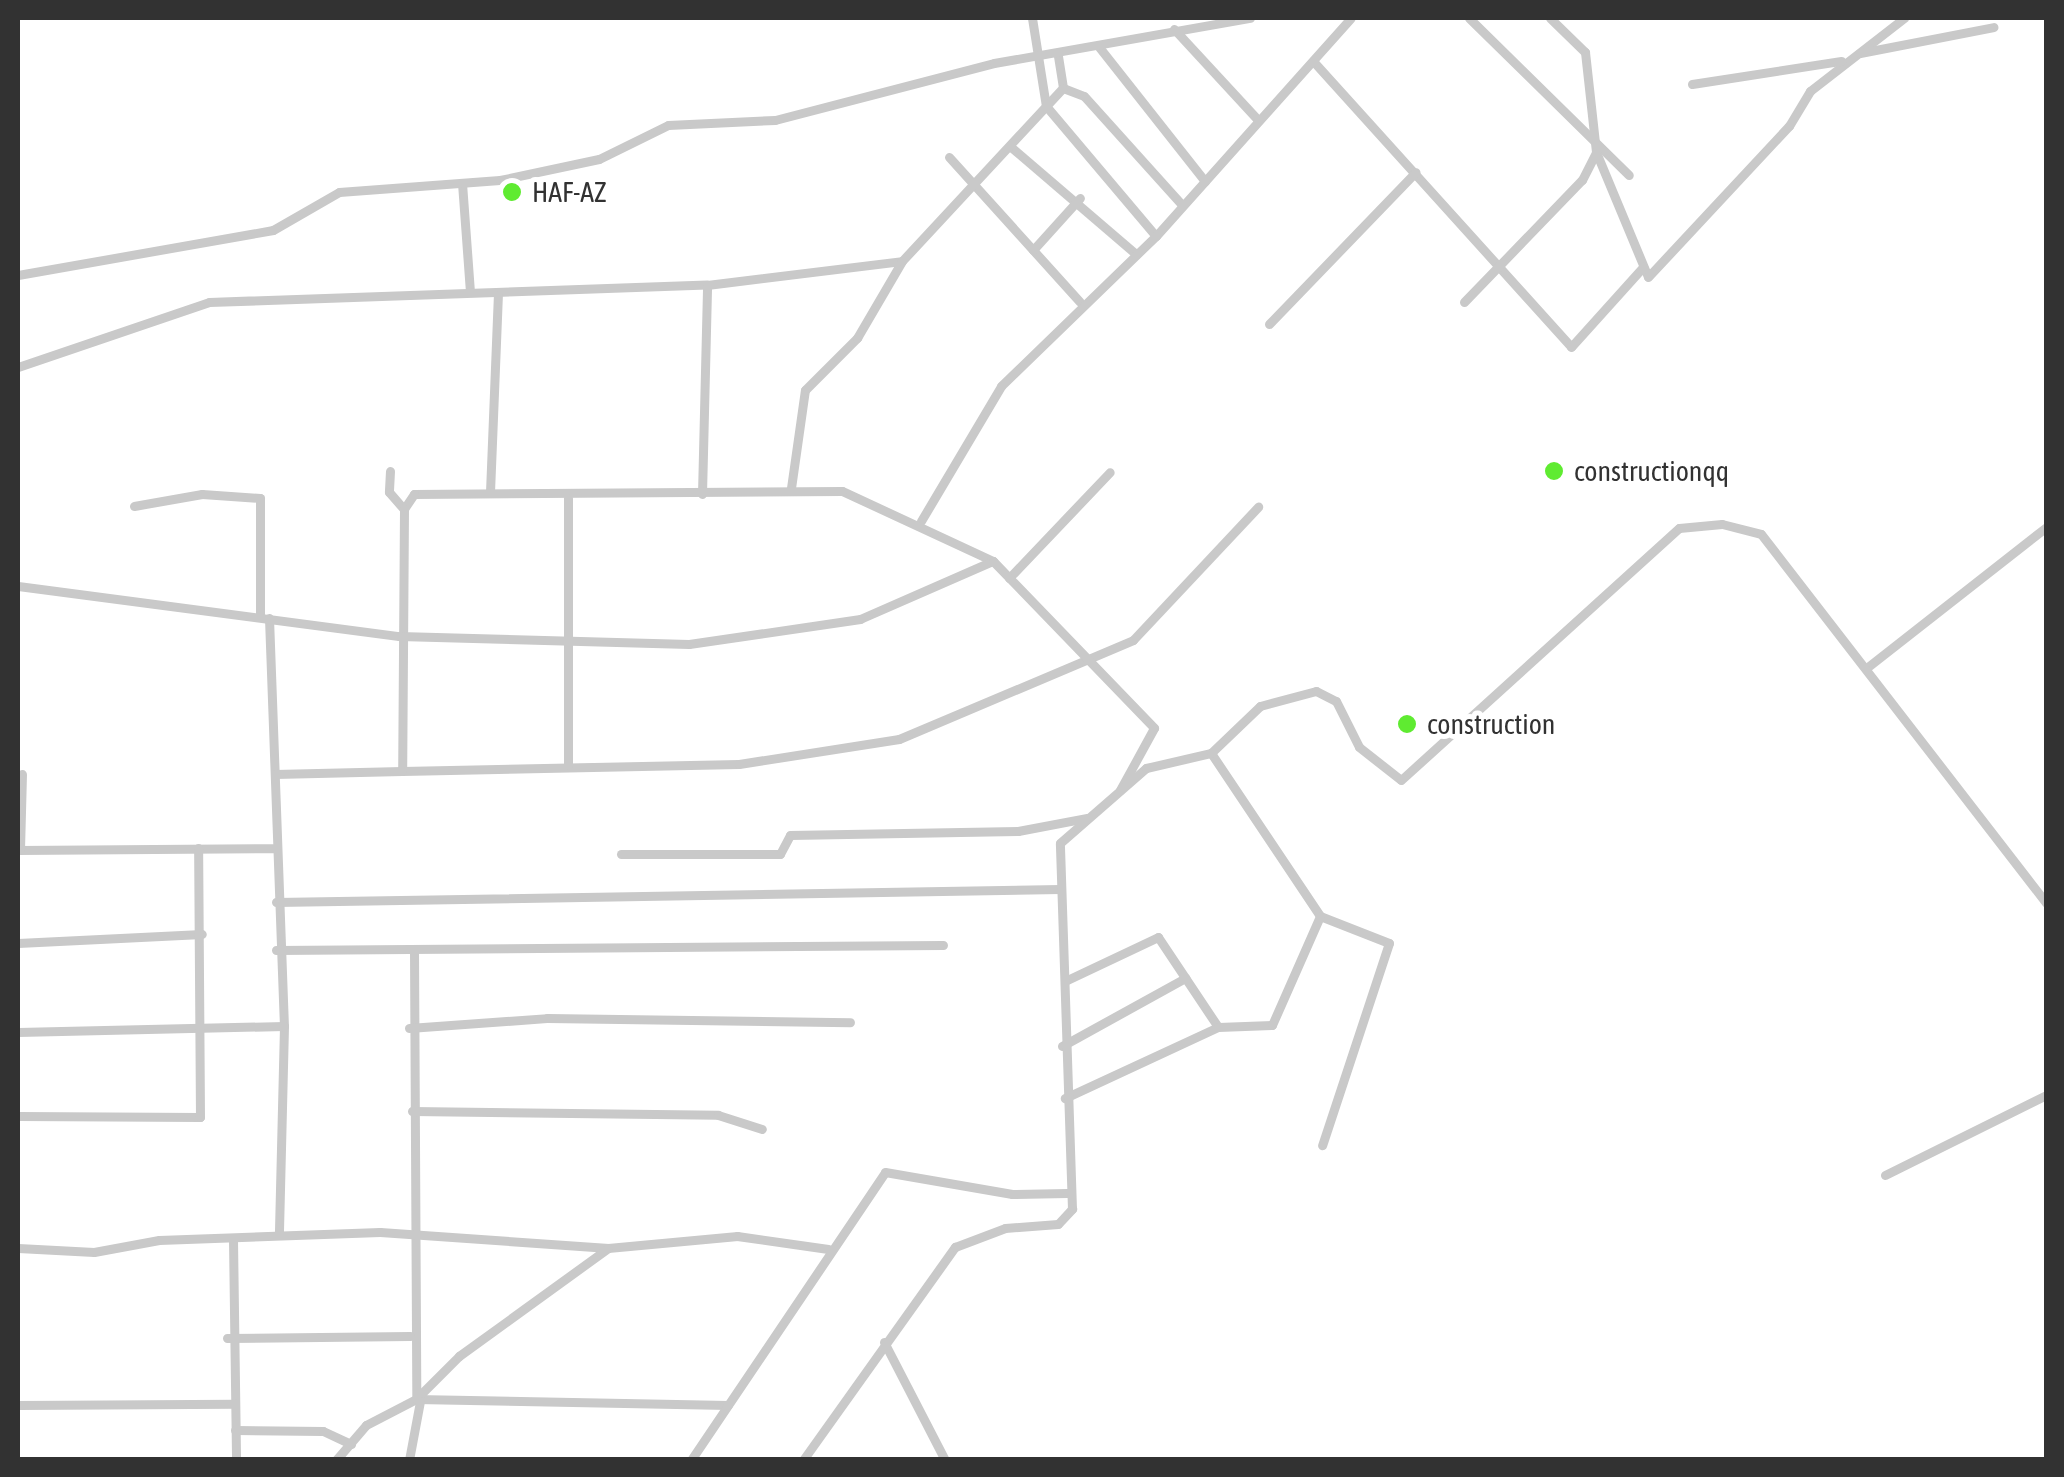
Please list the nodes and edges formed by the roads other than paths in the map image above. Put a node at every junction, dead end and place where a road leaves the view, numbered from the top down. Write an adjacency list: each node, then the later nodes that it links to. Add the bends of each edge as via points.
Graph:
1 (1032, 18): 11 (street)
2 (1250, 18): 8 (street)
3 (1350, 18): 12 (street)
4 (1468, 18): 19 (street)
5 (1550, 18): 19 (street, via 1585,52)
6 (1904, 18): 13 (street)
7 (1994, 27): 13 (street, via 1884,42)
8 (1174, 29): 9 (street); 17 (street)
9 (1099, 47): 10 (street); 23 (street)
10 (1058, 56): 11 (street); 15 (street)
11 (1036, 61): 16 (street); 24 (street, via 854,94 775,120 668,125 599,159)
12 (1312, 61): 17 (street); 21 (street)
13 (1842, 61): 14 (street); 33 (street, via 1720,205 1648,278)
14 (1692, 84)
15 (1063, 88): 16 (street); 27 (street, via 1084,96)
16 (1046, 106): 18 (street); 28 (street)
17 (1256, 118): 23 (street)
18 (1011, 148): 25 (street); 26 (street)
19 (1596, 152): 22 (street); 32 (street, via 1582,180); 33 (street)
20 (949, 157): 25 (street)
21 (1416, 172): 32 (street); 40 (street)
22 (1629, 175)
23 (1205, 180): 27 (street)
24 (462, 183): 34 (street, via 339,192 273,230); 36 (street)
25 (970, 186): 29 (street); 31 (street)
26 (1080, 198): 29 (street); 30 (street)
27 (1182, 205): 28 (street)
28 (1156, 236): 30 (street)
29 (1033, 250): 38 (street)
30 (1136, 254): 38 (street)
31 (902, 261): 35 (street); 44 (street, via 857,338 805,390)
32 (1496, 267): 33 (street, via 1571,347); 39 (street)
33 (1643, 267)
34 (18, 275)
35 (706, 285): 37 (street); 46 (street)
36 (470, 291): 37 (street); 41 (street, via 209,302)
37 (498, 294): 45 (street)
38 (1080, 302): 51 (street, via 1001,386)
39 (1464, 302)
40 (1269, 324)
41 (18, 367)
42 (390, 471): 50 (street, via 389,492)
43 (1110, 472): 54 (street)
44 (791, 488): 46 (street); 51 (street, via 842,491)
45 (490, 492): 47 (street); 50 (street, via 414,494)
46 (702, 494): 47 (street)
47 (568, 498): 58 (street)
48 (134, 506): 56 (street, via 202,494 260,498)
49 (1258, 507): 59 (street, via 1133,640)
50 (404, 509): 57 (street)
51 (921, 521): 53 (street)
52 (2046, 527): 60 (street)
53 (993, 561): 54 (street); 58 (street, via 860,619 689,644)
54 (1009, 578): 59 (street)
55 (18, 586): 56 (street)
56 (265, 618): 57 (street); 67 (street)
57 (399, 636): 58 (street); 65 (street)
58 (568, 643): 64 (street)
59 (1090, 663): 64 (street, via 899,739 739,764); 68 (street, via 1156,734)
60 (1869, 666): 61 (street, via 1761,534 1722,524 1679,528 1401,780); 76 (street)
61 (1354, 738): 62 (street); 63 (street, via 1336,701 1316,691 1260,706)
62 (1344, 746)
63 (1212, 753): 68 (street, via 1160,762); 77 (street)
64 (568, 766): 65 (street)
65 (402, 771): 67 (street)
66 (22, 774): 72 (street)
67 (275, 774): 71 (street)
68 (1120, 790): 69 (street)
69 (1089, 818): 73 (street, via 1018,831 790,836 780,854); 74 (street, via 1060,843)
70 (198, 848): 71 (street); 72 (street); 78 (street)
71 (276, 848): 75 (street)
72 (19, 850)
73 (621, 854)
74 (1060, 889): 75 (street); 84 (street)
75 (276, 902): 81 (street)
76 (2046, 903)
77 (1320, 916): 88 (street, via 1272,1025); 97 (street, via 1389,945)
78 (202, 934): 79 (street); 86 (street)
79 (18, 943)
80 (943, 944): 82 (street)
81 (276, 950): 82 (street); 87 (street)
82 (414, 951): 89 (street)
83 (1185, 978): 84 (street, via 1158,937); 88 (street); 91 (street)
84 (1064, 982): 91 (street)
85 (850, 1022): 89 (street, via 547,1018)
86 (203, 1026): 87 (street); 90 (street); 95 (street, via 200,1117)
87 (284, 1026): 100 (street)
88 (1218, 1026): 93 (street)
89 (409, 1028): 94 (street)
90 (18, 1032)
91 (1062, 1046): 93 (street)
92 (2046, 1095): 98 (street)
93 (1065, 1098): 99 (street)
94 (412, 1111): 96 (street, via 701,1114); 101 (street)
95 (18, 1116)
96 (762, 1129)
97 (1322, 1145)
98 (1885, 1175)
99 (1068, 1192): 105 (street, via 1012,1194 885,1172); 108 (street, via 1072,1209 1058,1224 1005,1228 955,1247)
100 (278, 1234): 101 (street); 102 (street)
101 (415, 1234): 104 (street); 107 (street)
102 (232, 1240): 103 (street, via 94,1252); 106 (street)
103 (18, 1248)
104 (608, 1248): 105 (street, via 736,1236); 109 (street)
105 (828, 1249): 111 (street)
106 (230, 1336): 107 (street); 110 (street)
107 (410, 1336): 109 (street)
108 (884, 1342): 119 (street); 120 (street)
109 (418, 1400): 111 (street, via 550,1394); 114 (street); 117 (street)
110 (234, 1404): 112 (street); 113 (street)
111 (728, 1405): 118 (street)
112 (18, 1406)
113 (235, 1430): 114 (street, via 323,1430); 115 (street)
114 (351, 1444): 116 (street)
115 (236, 1460)
116 (336, 1460)
117 (409, 1460)
118 (691, 1460)
119 (804, 1460)
120 (945, 1460)

